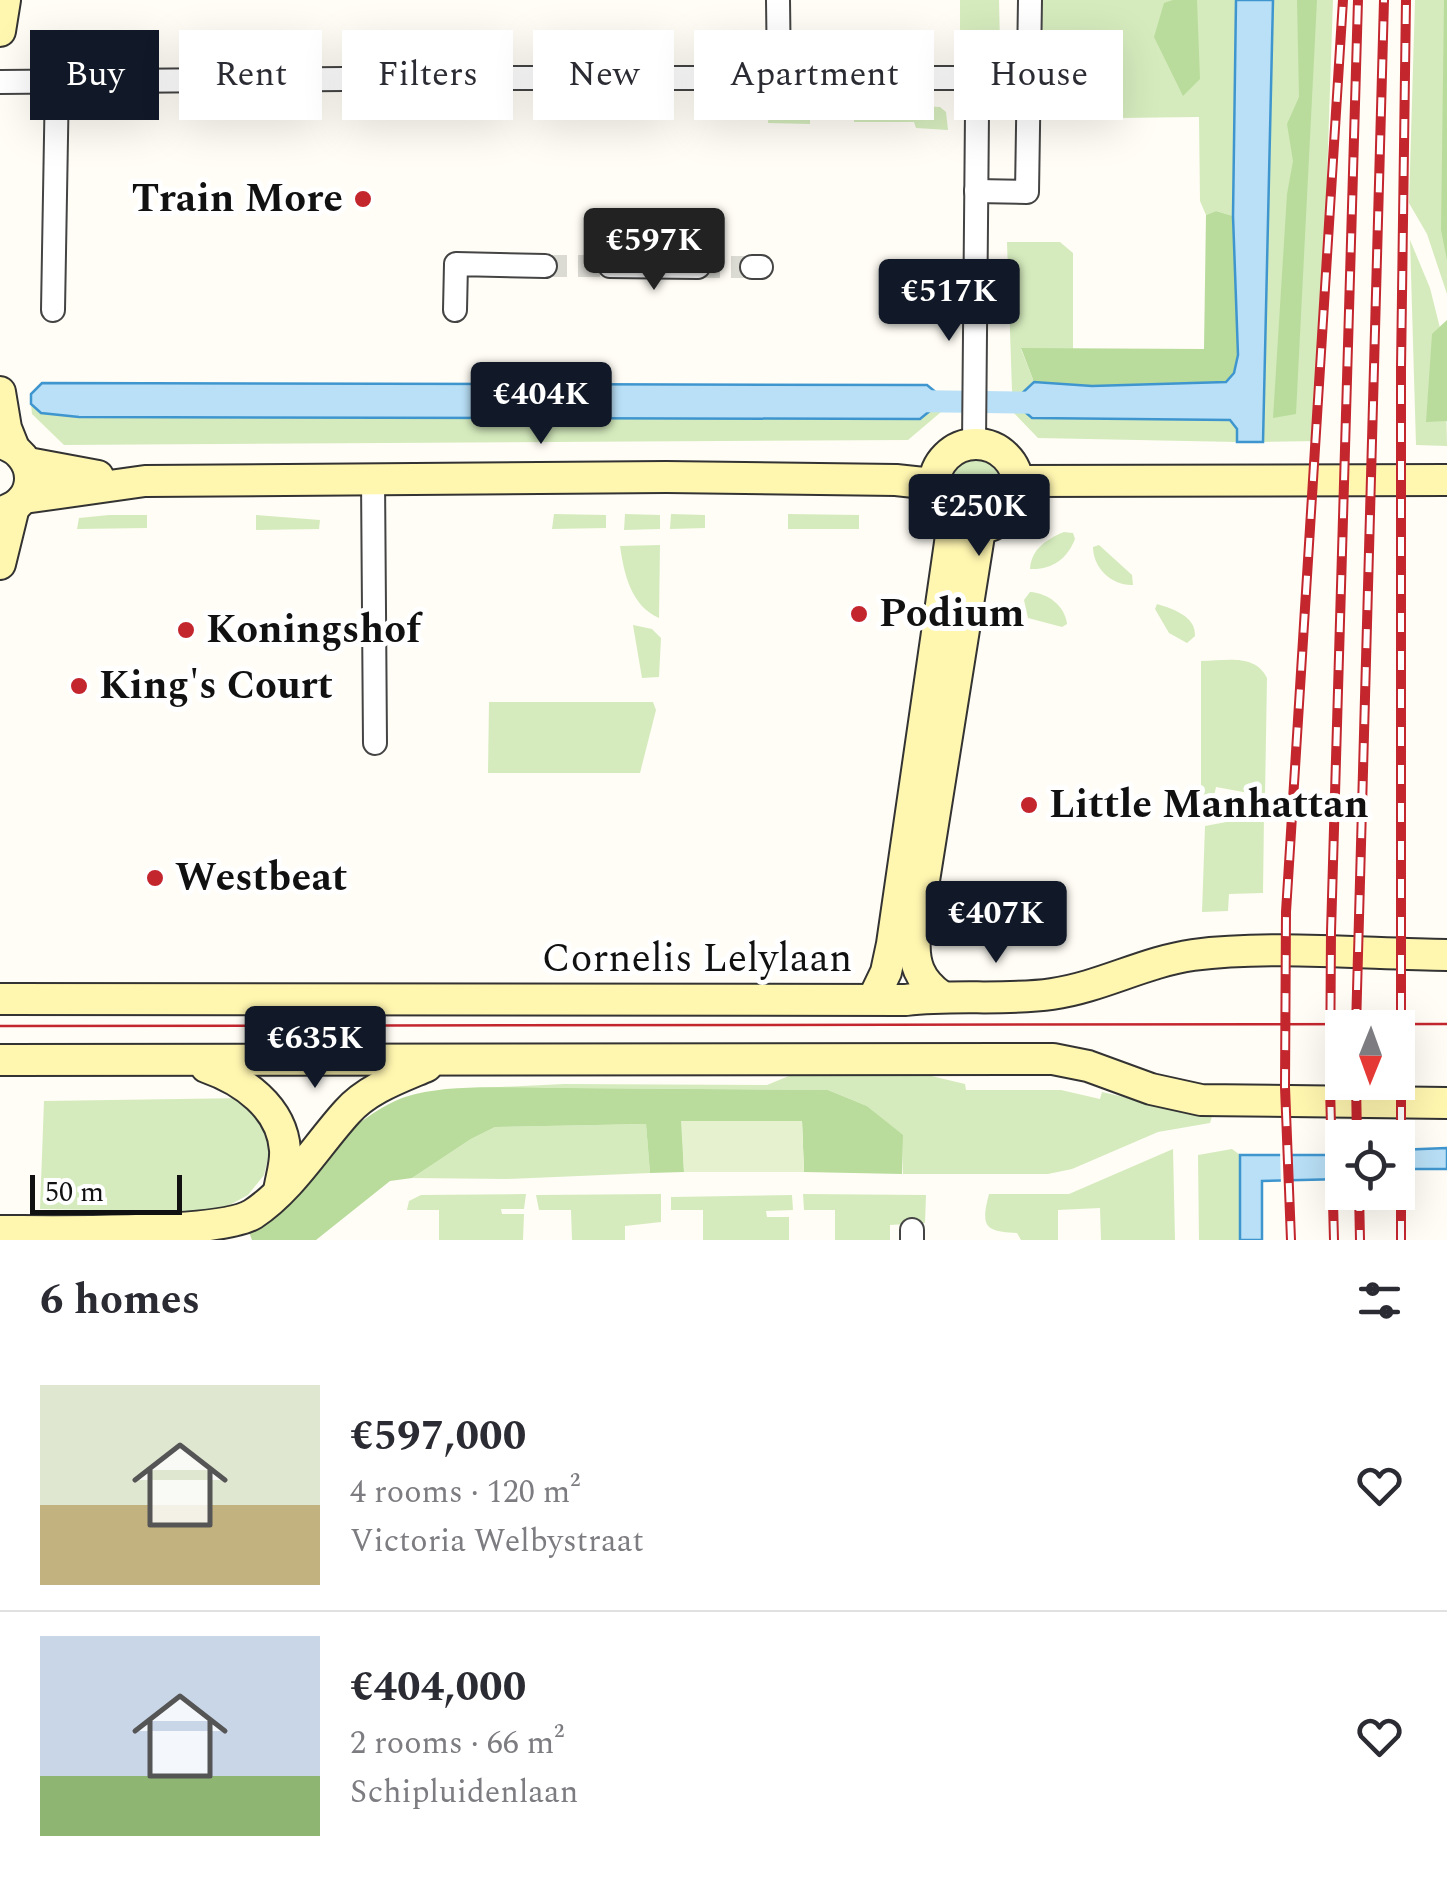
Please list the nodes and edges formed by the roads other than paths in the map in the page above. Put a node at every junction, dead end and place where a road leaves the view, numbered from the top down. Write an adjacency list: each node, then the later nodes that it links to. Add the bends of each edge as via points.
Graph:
1 (5, 0): 5 (main road)
2 (778, 0): 4 (street)
3 (1030, 0): 12 (street, via 1026,192)
4 (778, 30)
5 (0, 31)
6 (694, 76): 8 (street)
7 (934, 78): 12 (street, via 966,78 978,113)
8 (159, 79)
9 (30, 81): 10 (street)
10 (0, 82)
11 (57, 120): 16 (street)
12 (976, 192): 19 (street)
13 (545, 266): 17 (street, via 456,264)
14 (610, 266): 15 (street)
15 (698, 267)
16 (53, 310)
17 (455, 310)
18 (0, 392): 20 (main road)
19 (974, 444): 22 (main road, via 1006,456); 25 (main road, via 944,459)
20 (14, 451): 24 (main road, via 77,474); 26 (main road, via 31,480)
21 (373, 478): 24 (main road); 25 (main road); 29 (street)
22 (1019, 480): 23 (main road); 27 (main road, via 1016,502 1002,520)
23 (1441, 480)
24 (146, 481): 26 (main road)
25 (933, 484): 27 (main road, via 939,507)
26 (13, 506): 28 (main road)
27 (966, 525): 31 (main road, via 914,936 920,976); 33 (main road, via 894,936)
28 (0, 564)
29 (375, 743)
30 (1447, 955): 31 (main road, Cornelis Lelylaan, via 1220,953 1144,965 1051,994)
31 (941, 996): 33 (main road, Cornelis Lelylaan)
32 (0, 999): 33 (main road, Cornelis Lelylaan)
33 (873, 999)
34 (0, 1060): 36 (main road)
35 (438, 1061): 36 (main road); 37 (main road, via 1052,1059 1201,1100); 38 (main road, via 348,1110)
36 (192, 1062): 38 (main road, via 232,1076 272,1116 285,1151)
37 (1447, 1103)
38 (279, 1190): 39 (main road, via 230,1224)
39 (0, 1231)

